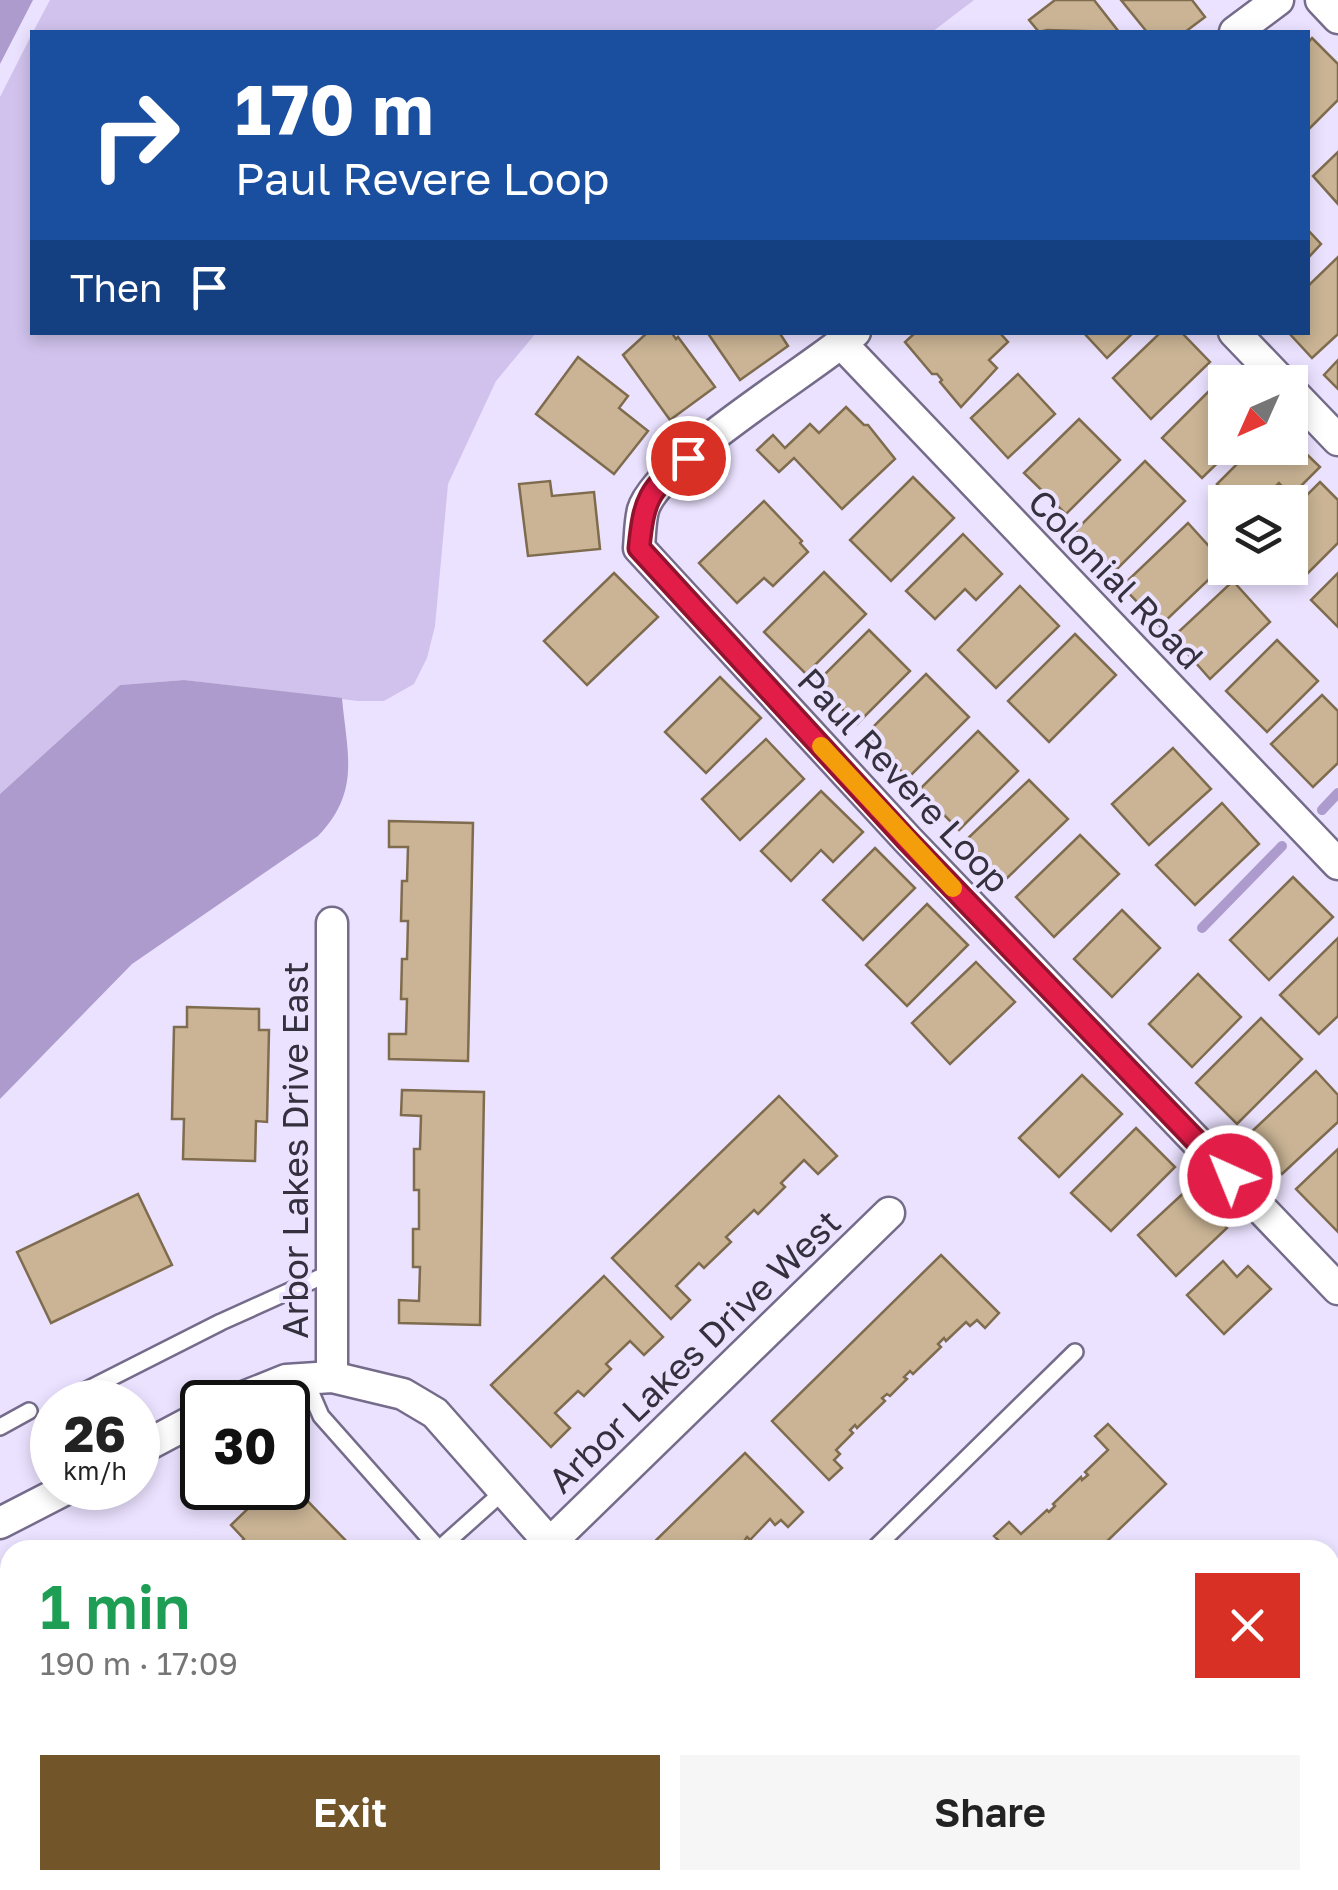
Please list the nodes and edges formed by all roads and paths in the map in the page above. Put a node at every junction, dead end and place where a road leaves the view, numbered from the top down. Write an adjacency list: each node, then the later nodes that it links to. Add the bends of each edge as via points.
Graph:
1 (1278, 0): 4 (street)
2 (1321, 0): 3 (street)
3 (1338, 18)
4 (1238, 30)
5 (1237, 335): 7 (street)
6 (849, 338): 10 (street, Colonial Road); 14 (street, Paul Revere Loop, via 664,477 643,508 639,548 906,839)
7 (1266, 365)
8 (1308, 409): 9 (street)
9 (1338, 440)
10 (1338, 864)
11 (332, 923): 13 (street, Arbor Lakes Drive East)
12 (889, 1213): 27 (street, Arbor Lakes Drive West)
13 (332, 1272): 16 (street, Arbor Lakes Drive East); 17 (lane)
14 (1338, 1288)
15 (1075, 1352): 28 (lane)
16 (319, 1378): 18 (street); 21 (street, via 403,1394 435,1412); 24 (lane, via 321,1416)
17 (106, 1380)
18 (286, 1380)
19 (29, 1411): 20 (lane)
20 (0, 1427)
21 (505, 1490): 25 (lane); 26 (street)
22 (30, 1508): 23 (street)
23 (0, 1523)
24 (431, 1540)
25 (449, 1540)
26 (548, 1540)
27 (559, 1540)
28 (884, 1540)

